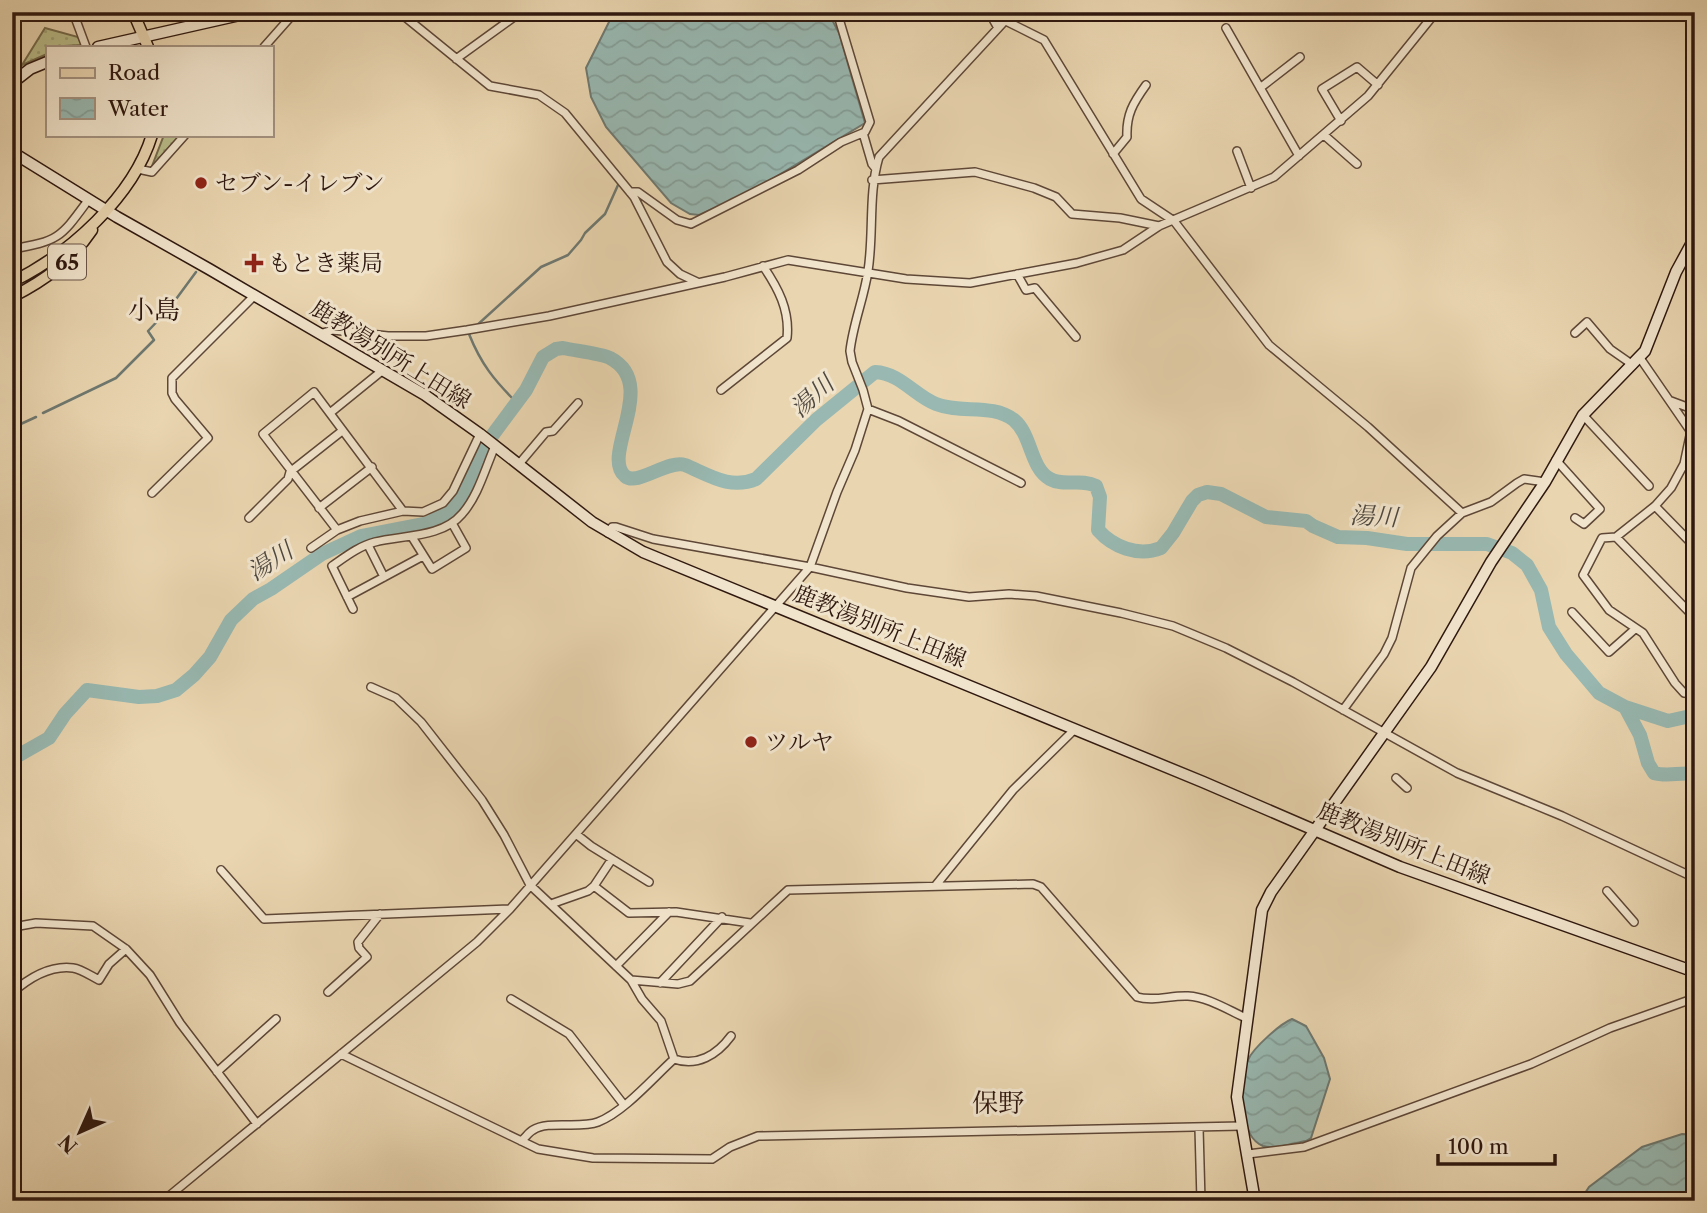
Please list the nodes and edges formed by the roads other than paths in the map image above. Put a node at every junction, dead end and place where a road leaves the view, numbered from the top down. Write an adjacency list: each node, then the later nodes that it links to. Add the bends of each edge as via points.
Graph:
1 (74, 12): 15 (street)
2 (133, 12): 14 (main road)
3 (253, 12): 14 (main road)
4 (295, 12): 17 (street)
5 (399, 12): 19 (street)
6 (521, 12): 19 (street)
7 (837, 12): 26 (street, via 870,122)
8 (989, 12): 12 (street)
9 (1013, 12): 11 (street)
10 (1436, 12): 23 (street)
11 (1006, 21): 12 (street); 32 (street, via 1044,40)
12 (998, 28): 36 (street, via 880,157)
13 (1226, 28): 24 (street)
14 (146, 42): 16 (main road)
15 (86, 46)
16 (108, 46)
17 (265, 46)
18 (1300, 57): 24 (street)
19 (456, 59): 39 (street, via 490,86 539,95 565,113)
20 (46, 62): 21 (main road)
21 (12, 83)
22 (1146, 85): 32 (street, via 1131,106 1127,137)
23 (1378, 85): 25 (street); 25 (street, via 1357,67 1322,89)
24 (1260, 88): 33 (street)
25 (1341, 121): 27 (street)
26 (863, 133): 36 (street); 39 (street, via 691,224)
27 (1324, 135): 33 (street); 34 (street)
28 (152, 136): 35 (main road, 65)
29 (185, 136): 35 (street, via 152,172)
30 (1237, 151): 38 (street)
31 (12, 152): 40 (main road, 鹿教湯別所上田線)
32 (1113, 154): 42 (street, via 1141,199)
33 (1299, 156): 38 (street, via 1274,177)
34 (1357, 164)
35 (138, 169): 41 (main road, 65)
36 (876, 169): 37 (street)
37 (872, 180): 43 (street, via 975,172 1056,197 1072,214); 47 (street)
38 (1251, 188): 42 (street)
39 (631, 192): 50 (street, via 667,262)
40 (89, 199): 41 (main road, 鹿教湯別所上田線); 45 (street, via 59,237)
41 (106, 211): 49 (main road, 65, via 56,256); 51 (main road, 鹿教湯別所上田線); 52 (main road, 65, via 62,266)
42 (1174, 221): 43 (street); 82 (street, via 1269,345)
43 (1159, 226): 48 (street, via 1123,250)
44 (1695, 237): 56 (main road)
45 (12, 249)
46 (763, 266): 47 (street, via 799,260); 50 (street); 58 (street, via 778,287 789,322 787,338)
47 (867, 274): 48 (street, via 970,283); 61 (street, via 850,351)
48 (1017, 274): 55 (street, via 1026,290 1035,288)
49 (12, 282)
50 (698, 282): 54 (street, via 548,316 426,336 332,330)
51 (255, 295): 54 (main road, 鹿教湯別所上田線); 78 (street, via 172,378 175,399 208,438)
52 (12, 297)
53 (1575, 333): 56 (street, via 1587,322 1610,349)
54 (319, 334): 57 (main road, 鹿教湯別所上田線)
55 (1076, 337)
56 (1637, 362): 59 (street); 64 (main road)
57 (383, 370): 63 (street); 67 (main road, 鹿教湯別所上田線)
58 (720, 390)
59 (1671, 401): 62 (street); 66 (street)
60 (579, 403): 70 (street)
61 (868, 409): 76 (street); 94 (street)
62 (1695, 411): 66 (street)
63 (330, 413): 65 (street); 73 (street, via 314,392 263,434)
64 (1583, 415): 69 (main road); 77 (street)
65 (342, 431): 72 (street); 73 (street)
66 (1691, 432): 71 (street)
67 (481, 435): 68 (main road, 鹿教湯別所上田線); 81 (street, via 443,503 424,512)
68 (494, 445): 70 (main road, 鹿教湯別所上田線); 85 (street, via 473,497)
69 (1556, 460): 75 (main road); 84 (street, via 1600,509 1584,524)
70 (519, 464): 87 (main road, 鹿教湯別所上田線)
71 (1685, 464): 74 (street); 79 (street)
72 (372, 467): 80 (street); 81 (street)
73 (290, 472): 80 (street); 83 (street)
74 (1695, 474)
75 (1545, 482): 82 (street, via 1524,479 1491,502); 106 (main road, via 1491,562 1431,667)
76 (1021, 483)
77 (1649, 486)
78 (152, 494)
79 (1655, 506): 89 (street); 91 (street)
80 (319, 508): 86 (street)
81 (403, 511): 86 (street)
82 (1462, 513): 104 (street, via 1411,568 1392,638)
83 (249, 518)
84 (1575, 518)
85 (452, 523): 88 (street); 93 (street, via 466,548 432,569)
86 (337, 530): 92 (street)
87 (608, 533): 94 (street, via 616,527 653,539); 97 (main road, 鹿教湯別所上田線)
88 (412, 537): 90 (street); 93 (street)
89 (1616, 537): 100 (street); 101 (street, via 1602,538 1583,575 1609,610)
90 (368, 545): 95 (street); 96 (street, via 332,566)
91 (1695, 547)
92 (311, 548)
93 (423, 556): 95 (street)
94 (810, 567): 97 (street); 104 (street, via 951,596 1036,596 1173,626 1226,648)
95 (384, 577): 96 (street)
96 (347, 597): 98 (street)
97 (775, 606): 105 (main road, 鹿教湯別所上田線); 110 (street)
98 (353, 609)
99 (1572, 612): 101 (street, via 1609,652)
100 (1695, 618)
101 (1635, 629): 103 (street, via 1643,633 1675,684 1684,693)
102 (371, 687): 115 (street, via 396,698 421,722 482,800)
103 (1695, 694)
104 (1343, 710): 106 (street)
105 (1075, 729): 109 (main road, 鹿教湯別所上田線); 117 (street, via 1013,790)
106 (1383, 732): 109 (main road); 113 (street, via 1457,773)
107 (1396, 778): 108 (street)
108 (1407, 788)
109 (1314, 830): 129 (main road, 鹿教湯別所上田線, via 1448,885); 137 (main road, via 1262,910)
110 (576, 834): 111 (street); 115 (street)
111 (612, 859): 114 (street); 116 (street)
112 (221, 870): 122 (street, via 264,919)
113 (1695, 878)
114 (649, 882)
115 (530, 885): 119 (street); 120 (street)
116 (594, 886): 119 (street); 121 (street, via 629,913)
117 (936, 886): 125 (street, via 788,890); 137 (street, via 1041,887 1137,996 1189,996)
118 (1607, 891): 124 (street)
119 (551, 904): 128 (street)
120 (510, 909): 122 (street); 139 (street, via 447,969)
121 (669, 912): 123 (street); 128 (street)
122 (380, 914): 132 (street, via 358,942 367,957)
123 (722, 917): 125 (street); 131 (street)
124 (1634, 922)
125 (750, 923): 131 (street, via 690,981)
126 (12, 930): 127 (street, via 36,923 93,926)
127 (126, 949): 133 (street, via 99,980 74,968 53,970 29,978); 141 (street, via 150,975)
128 (616, 966): 130 (street)
129 (1695, 972)
130 (631, 980): 131 (street); 140 (street, via 661,1021)
131 (660, 983)
132 (328, 992)
133 (12, 993)
134 (1695, 998): 147 (street, via 1610,1028 1531,1064 1304,1146)
135 (512, 999): 142 (street, via 569,1034)
136 (275, 1018): 141 (street)
137 (1246, 1018): 144 (main road, via 1237,1097)
138 (731, 1036): 140 (street, via 710,1056 686,1063)
139 (341, 1054): 143 (street); 146 (street)
140 (674, 1059): 142 (street)
141 (217, 1072): 143 (street)
142 (624, 1105): 146 (street, via 587,1125 534,1129)
143 (257, 1124): 148 (street)
144 (1241, 1126): 145 (street); 147 (main road)
145 (1199, 1128): 146 (street, via 758,1136 712,1158 593,1158); 150 (street)
146 (521, 1142)
147 (1248, 1154): 151 (main road)
148 (172, 1198): 149 (street)
149 (163, 1201)
150 (1201, 1201)
151 (1255, 1201)

